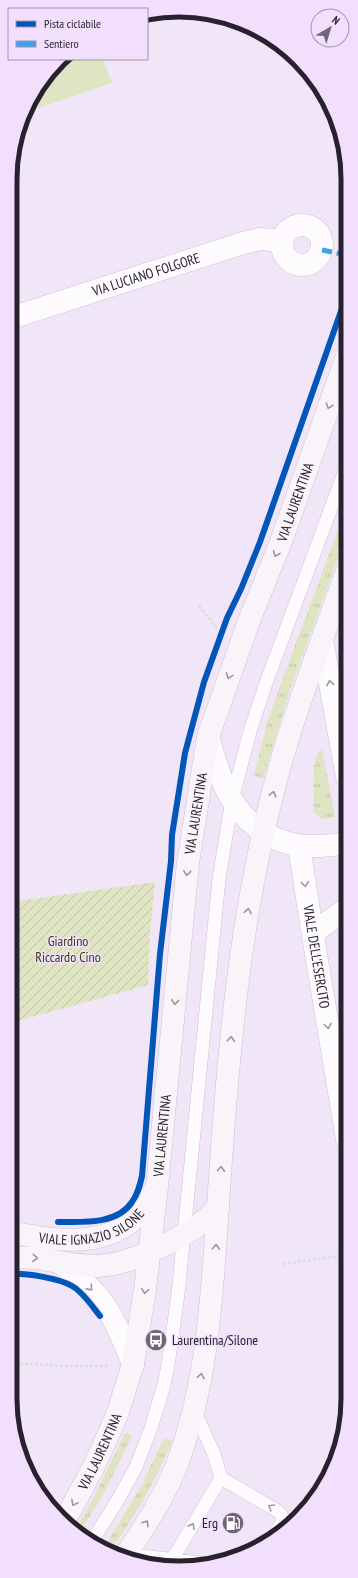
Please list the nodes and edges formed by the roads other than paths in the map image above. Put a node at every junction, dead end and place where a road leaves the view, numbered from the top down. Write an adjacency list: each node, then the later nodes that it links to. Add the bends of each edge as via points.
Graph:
1 (282, 242): 2 (street, VIA LUCIANO FOLGORE, via 260,239 243,243)
2 (17, 316)
3 (341, 373): 7 (main road, VIA LAURENTINA, one-way to 7)
4 (341, 481): 9 (lane, via 266,683)
5 (341, 588): 6 (main road)
6 (322, 640): 8 (street, one-way to 6); 10 (main road, one-way to 6, via 285,747)
7 (208, 737): 9 (street, VIA LAURENTINA); 16 (main road, VIA LAURENTINA, one-way to 16, via 188,863)
8 (341, 744)
9 (232, 800): 10 (street, VIA LAURENTINA, via 253,825); 19 (lane, via 210,964)
10 (263, 832): 12 (street, VIA LAURENTINA); 17 (main road, one-way to 10, via 231,1036 245,930)
11 (341, 844): 12 (street, VIA LAURENTINA)
12 (300, 846): 14 (street, VIALE DELL'ESERCITO, one-way to 14)
13 (341, 912): 14 (street)
14 (313, 933): 15 (street, VIALE DELL'ESERCITO, one-way to 15)
15 (341, 1109)
16 (157, 1187): 18 (main road, VIALE IGNAZIO SILONE, via 135,1218 123,1228 110,1233 89,1239 63,1240); 20 (main road, VIA LAURENTINA)
17 (218, 1208): 19 (main road, VIALE IGNAZIO SILONE); 24 (main road, one-way to 17, via 208,1336)
18 (17, 1233)
19 (185, 1233): 20 (main road, VIALE IGNAZIO SILONE); 28 (lane, via 168,1365 157,1409 136,1467)
20 (149, 1252): 22 (main road, VIALE IGNAZIO SILONE, via 126,1261 99,1266); 23 (main road, VIA LAURENTINA, one-way to 23)
21 (17, 1258): 22 (main road, VIALE IGNAZIO SILONE, one-way to 22)
22 (60, 1263): 23 (street, VIALE IGNAZIO SILONE, one-way to 23, via 83,1280 108,1309)
23 (133, 1364): 26 (main road, VIA LAURENTINA, one-way to 26, via 110,1431)
24 (193, 1408): 25 (lane, via 214,1454); 29 (main road, one-way to 24, via 164,1493 175,1468)
25 (221, 1478): 27 (lane, one-way to 25, via 283,1520 281,1514); 31 (lane, one-way to 25)
26 (67, 1517)
27 (279, 1527)
28 (94, 1537)
29 (128, 1552)
30 (143, 1557): 31 (lane)
31 (172, 1560): 32 (lane)
32 (181, 1561)

